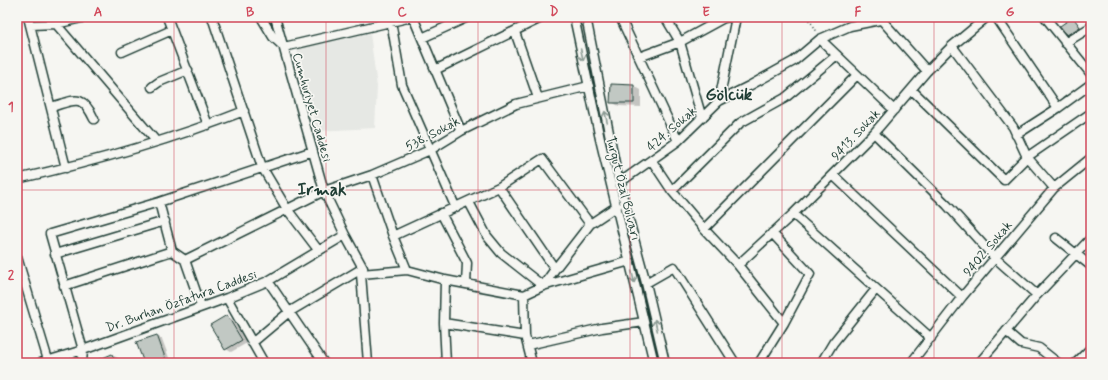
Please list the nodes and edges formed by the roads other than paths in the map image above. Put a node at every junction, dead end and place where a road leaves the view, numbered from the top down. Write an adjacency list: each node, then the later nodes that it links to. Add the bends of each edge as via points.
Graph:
1 (86, 17): 21 (street)
2 (167, 17): 23 (street)
3 (212, 17): 48 (street)
4 (261, 17): 30 (street, via 273,37)
5 (275, 17): 30 (street, Cumhuriyet Caddesi)
6 (412, 17): 20 (street); 25 (street)
7 (468, 17): 25 (street)
8 (542, 17): 24 (street)
9 (574, 17): 40 (street, Turgut Özal Bulvarı, one-way to 40)
10 (586, 17): 68 (street, Turgut Özal Bulvarı, one-way to 10)
11 (620, 17): 33 (street)
12 (665, 17): 27 (street)
13 (730, 17): 27 (street)
14 (736, 17): 44 (street)
15 (988, 17): 29 (street, 9413. Sokak)
16 (996, 17): 46 (street)
17 (1045, 17): 28 (street)
18 (882, 18): 26 (street, 424. Sokak, via 850,26); 36 (street)
19 (30, 21): 21 (street); 45 (street)
20 (391, 21): 30 (street); 58 (street, via 402,85)
21 (56, 24): 56 (street)
22 (1091, 27): 28 (street)
23 (172, 30): 31 (street); 34 (street)
24 (515, 32): 35 (street); 43 (street)
25 (422, 38): 35 (street)
26 (820, 39): 32 (street); 44 (street, 424. Sokak, via 794,61)
27 (680, 42): 33 (street); 50 (street)
28 (1065, 43): 37 (street)
29 (952, 46): 36 (street, 9413. Sokak); 55 (street, via 1014,127)
30 (284, 47): 59 (street, Cumhuriyet Caddesi)
31 (122, 52)
32 (837, 55): 38 (street); 72 (street, via 785,98 740,123)
33 (639, 57): 57 (street)
34 (188, 70): 41 (street); 52 (street)
35 (435, 70): 53 (street)
36 (927, 71): 42 (street, 9413. Sokak)
37 (1091, 74)
38 (857, 75): 47 (street); 82 (street)
39 (1091, 84): 46 (street)
40 (589, 86): 43 (street, 538. Sokak); 76 (street, Turgut Özal Bulvarı)
41 (152, 87)
42 (912, 90): 47 (street, 9413. Sokak); 60 (street, via 1004,180)
43 (538, 98): 53 (street, 538. Sokak, via 516,104)
44 (719, 101): 50 (street, 424. Sokak)
45 (51, 107): 51 (street, via 74,100 80,101 88,106); 64 (street)
46 (1058, 108): 55 (street)
47 (894, 110): 54 (street, 9413. Sokak)
48 (244, 111): 52 (street); 63 (street)
49 (1091, 113): 60 (street)
50 (702, 118): 57 (street, 424. Sokak)
51 (94, 119)
52 (208, 125): 56 (street)
53 (461, 131): 58 (street, 538. Sokak)
54 (874, 133): 66 (street, 9413. Sokak); 93 (street, via 947,205)
55 (1016, 135): 60 (street)
56 (156, 141): 64 (street)
57 (678, 141): 62 (street, 424. Sokak)
58 (430, 150): 65 (street, 538. Sokak); 75 (street)
59 (313, 151): 63 (street); 71 (street, Cumhuriyet Caddesi)
60 (1027, 157): 70 (street)
61 (1091, 158): 70 (street, 9402. Sokak)
62 (652, 161): 68 (street, 424. Sokak); 72 (street)
63 (262, 167): 73 (street); 77 (street)
64 (66, 168): 67 (street)
65 (372, 175): 71 (street, 538. Sokak); 85 (street)
66 (833, 175): 79 (street, 9413. Sokak); 110 (street)
67 (17, 179)
68 (620, 183): 103 (street, Turgut Özal Bulvarı)
69 (499, 187): 74 (street); 81 (street, via 542,159); 98 (street)
70 (1054, 188): 93 (street, 9402. Sokak)
71 (324, 191): 77 (street, 538. Sokak); 84 (street, Cumhuriyet Caddesi)
72 (672, 191): 82 (street)
73 (159, 202): 80 (street); 91 (street, via 50,234)
74 (469, 202): 75 (street); 106 (street, via 487,236 501,253)
75 (456, 206): 78 (street)
76 (616, 206): 81 (street); 95 (street, Turgut Özal Bulvarı)
77 (287, 209): 89 (street); 94 (street, 538. Sokak)
78 (441, 213): 85 (street); 104 (street, via 467,264)
79 (793, 214): 83 (street, 9413. Sokak); 107 (street)
80 (165, 221): 88 (street); 91 (street)
81 (590, 224): 98 (street)
82 (704, 229): 96 (street)
83 (772, 233): 96 (street, 9413. Sokak); 116 (street, via 810,274)
84 (344, 235): 89 (street, Dr. Burhan Özfatura Caddesi); 100 (street, Cumhuriyet Caddesi)
85 (393, 236): 99 (street)
86 (1056, 238): 90 (street)
87 (1091, 238): 90 (street)
88 (172, 251): 94 (street); 105 (street)
89 (319, 251): 102 (street, Dr. Burhan Özfatura Caddesi)
90 (1076, 253): 97 (street); 109 (street)
91 (55, 254): 105 (street)
92 (17, 256): 124 (street)
93 (994, 257): 109 (street); 110 (street, 9402. Sokak)
94 (185, 260): 112 (street)
95 (630, 261): 106 (street); 114 (street, Turgut Özal Bulvarı, one-way to 114)
96 (738, 265): 116 (street)
97 (1091, 266)
98 (554, 269): 106 (street)
99 (407, 270): 100 (street); 101 (street)
100 (362, 271): 113 (street); 128 (street, Cumhuriyet Caddesi)
101 (445, 280): 104 (street); 115 (street)
102 (268, 281): 111 (street, Dr. Burhan Özfatura Caddesi); 113 (street)
103 (646, 283): 132 (street, Turgut Özal Bulvarı, one-way to 103); 133 (street, via 674,267)
104 (466, 284): 108 (street)
105 (64, 286): 123 (street)
106 (544, 286): 108 (street)
107 (876, 289): 119 (street); 135 (street, via 833,343)
108 (524, 295): 118 (street)
109 (1037, 295): 117 (street)
110 (962, 296): 119 (street, 9402. Sokak)
111 (226, 298): 112 (street, Dr. Burhan Özfatura Caddesi); 120 (street)
112 (202, 306): 123 (street, Dr. Burhan Özfatura Caddesi)
113 (289, 312): 120 (street); 125 (street)
114 (644, 322): 121 (street, via 602,328); 131 (street, Turgut Özal Bulvarı)
115 (444, 323): 118 (street); 129 (street)
116 (784, 323): 134 (street)
117 (1006, 331): 137 (street); 138 (street, via 1021,344 1038,348)
118 (525, 336): 121 (street)
119 (931, 338): 136 (street, 9402. Sokak)
120 (252, 344): 127 (street)
121 (528, 345): 130 (street)
122 (1091, 349): 139 (street)
123 (82, 350): 124 (street, Dr. Burhan Özfatura Caddesi); 126 (street)
124 (44, 362)
125 (319, 362)
126 (82, 363)
127 (264, 363)
128 (368, 363)
129 (446, 363)
130 (532, 363)
131 (654, 363)
132 (665, 363)
133 (735, 363)
134 (759, 363)
135 (821, 363)
136 (911, 363)
137 (979, 363)
138 (1058, 363)
139 (1076, 363)

